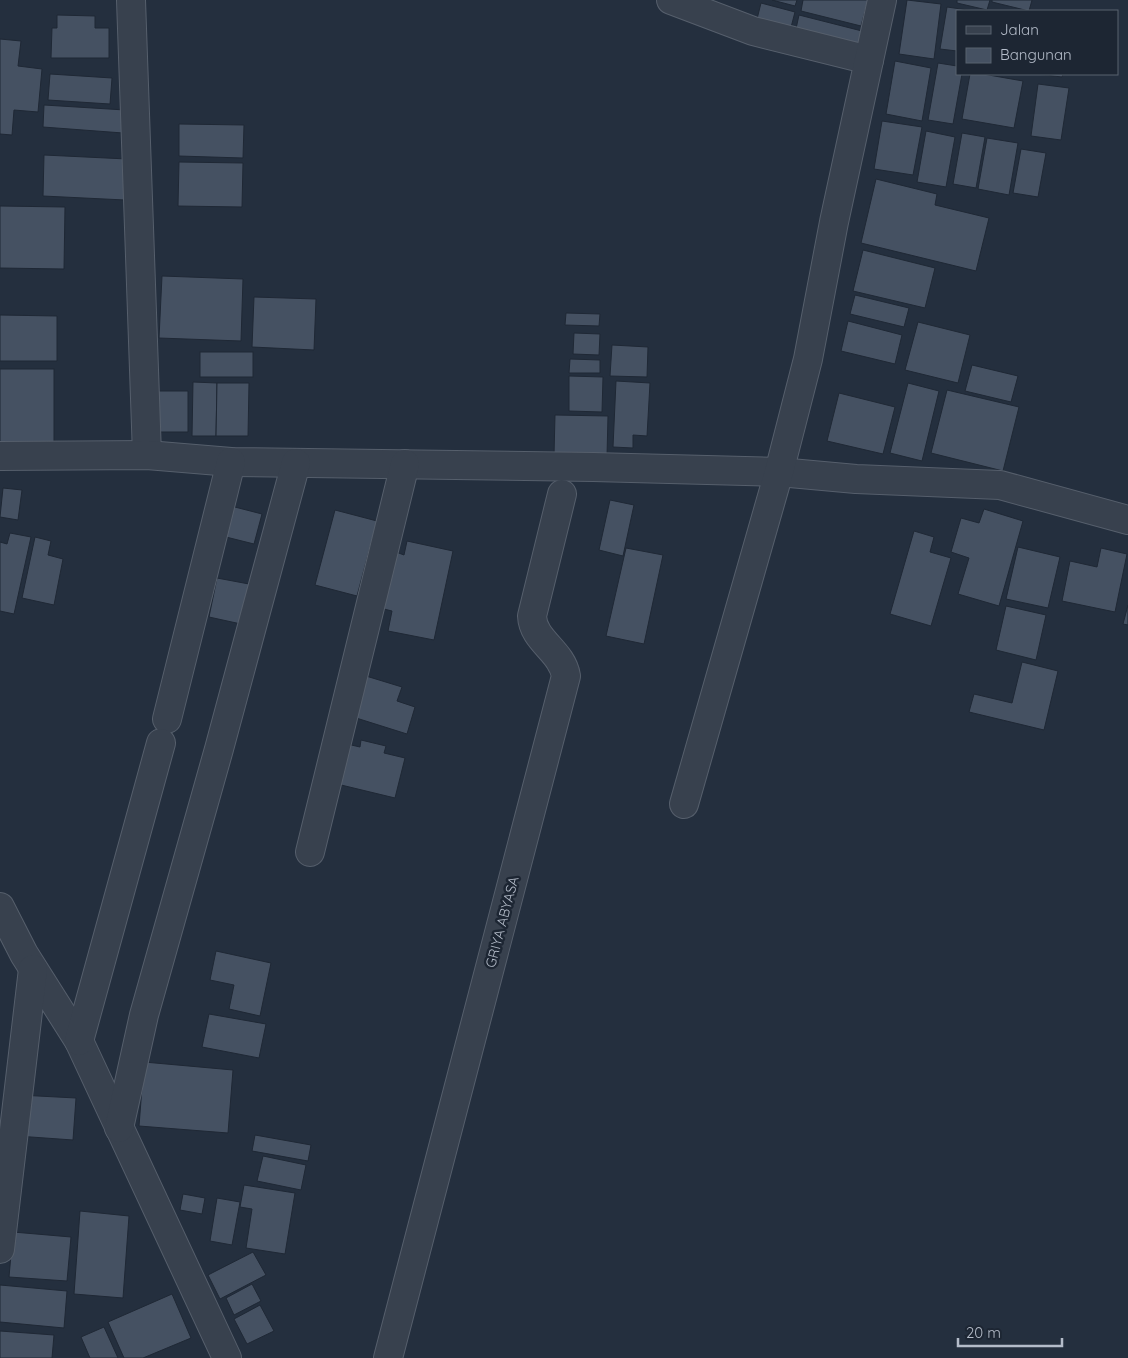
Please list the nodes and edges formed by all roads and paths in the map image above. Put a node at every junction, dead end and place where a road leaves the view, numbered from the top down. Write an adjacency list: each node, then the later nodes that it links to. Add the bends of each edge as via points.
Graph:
1 (131, 0): 5 (street)
2 (671, 0): 4 (street, via 753,31)
3 (882, 0): 4 (street)
4 (869, 60): 10 (street, via 808,360)
5 (147, 455): 6 (street); 7 (street)
6 (0, 456)
7 (231, 462): 8 (street); 17 (street, via 164,731)
8 (296, 463): 9 (street); 18 (street, via 144,1015)
9 (405, 464): 10 (street); 14 (street)
10 (779, 472): 12 (street, via 1000,485); 13 (street)
11 (562, 494): 22 (street, GRIYA ABYASA, via 532,623 560,660 566,676)
12 (1128, 520)
13 (684, 804)
14 (310, 852)
15 (0, 907): 16 (street)
16 (19, 959): 17 (street); 19 (street)
17 (80, 1041): 18 (street)
18 (119, 1128): 21 (street)
19 (3, 1193): 20 (street)
20 (0, 1249)
21 (227, 1358)
22 (388, 1358)

